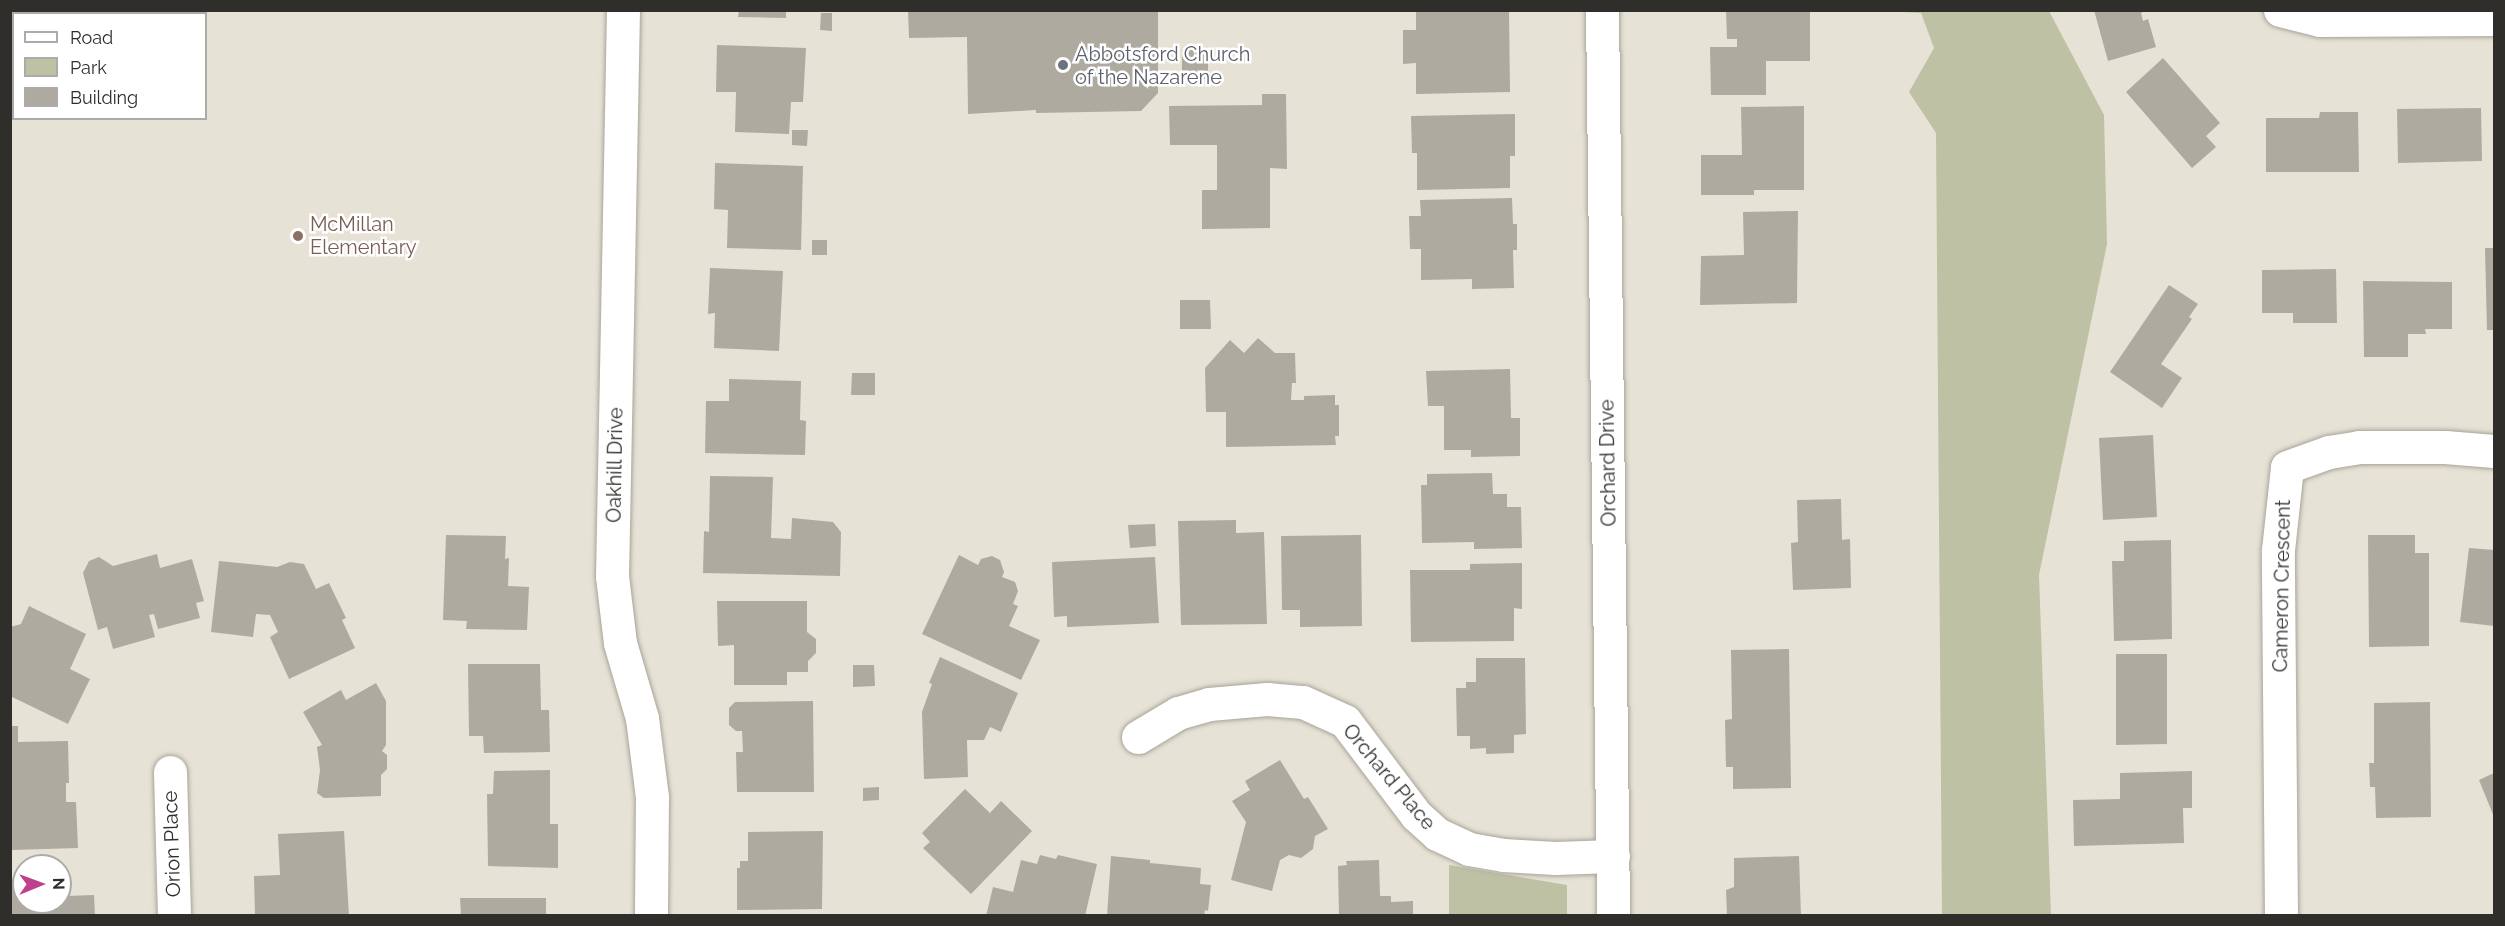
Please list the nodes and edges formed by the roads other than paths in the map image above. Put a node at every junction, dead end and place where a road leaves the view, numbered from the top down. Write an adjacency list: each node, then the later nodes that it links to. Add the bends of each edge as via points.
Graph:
1 (623, 10): 10 (street, Oakhill Drive, via 612,576 620,643 642,718 652,797)
2 (1602, 10): 8 (street, Orchard Drive)
3 (2280, 10): 4 (street, via 2320,20)
4 (2494, 19)
5 (2494, 451): 12 (street, Cameron Crescent, via 2359,447 2329,452 2287,467 2278,550)
6 (1138, 738): 8 (street, Orchard Place, via 1178,713 1209,704 1267,699 1303,702 1345,721 1416,815 1437,834 1469,849 1503,855)
7 (170, 772): 9 (street, Orion Place)
8 (1613, 856): 11 (street, Orchard Drive)
9 (174, 915)
10 (651, 915)
11 (1613, 915)
12 (2281, 915)

